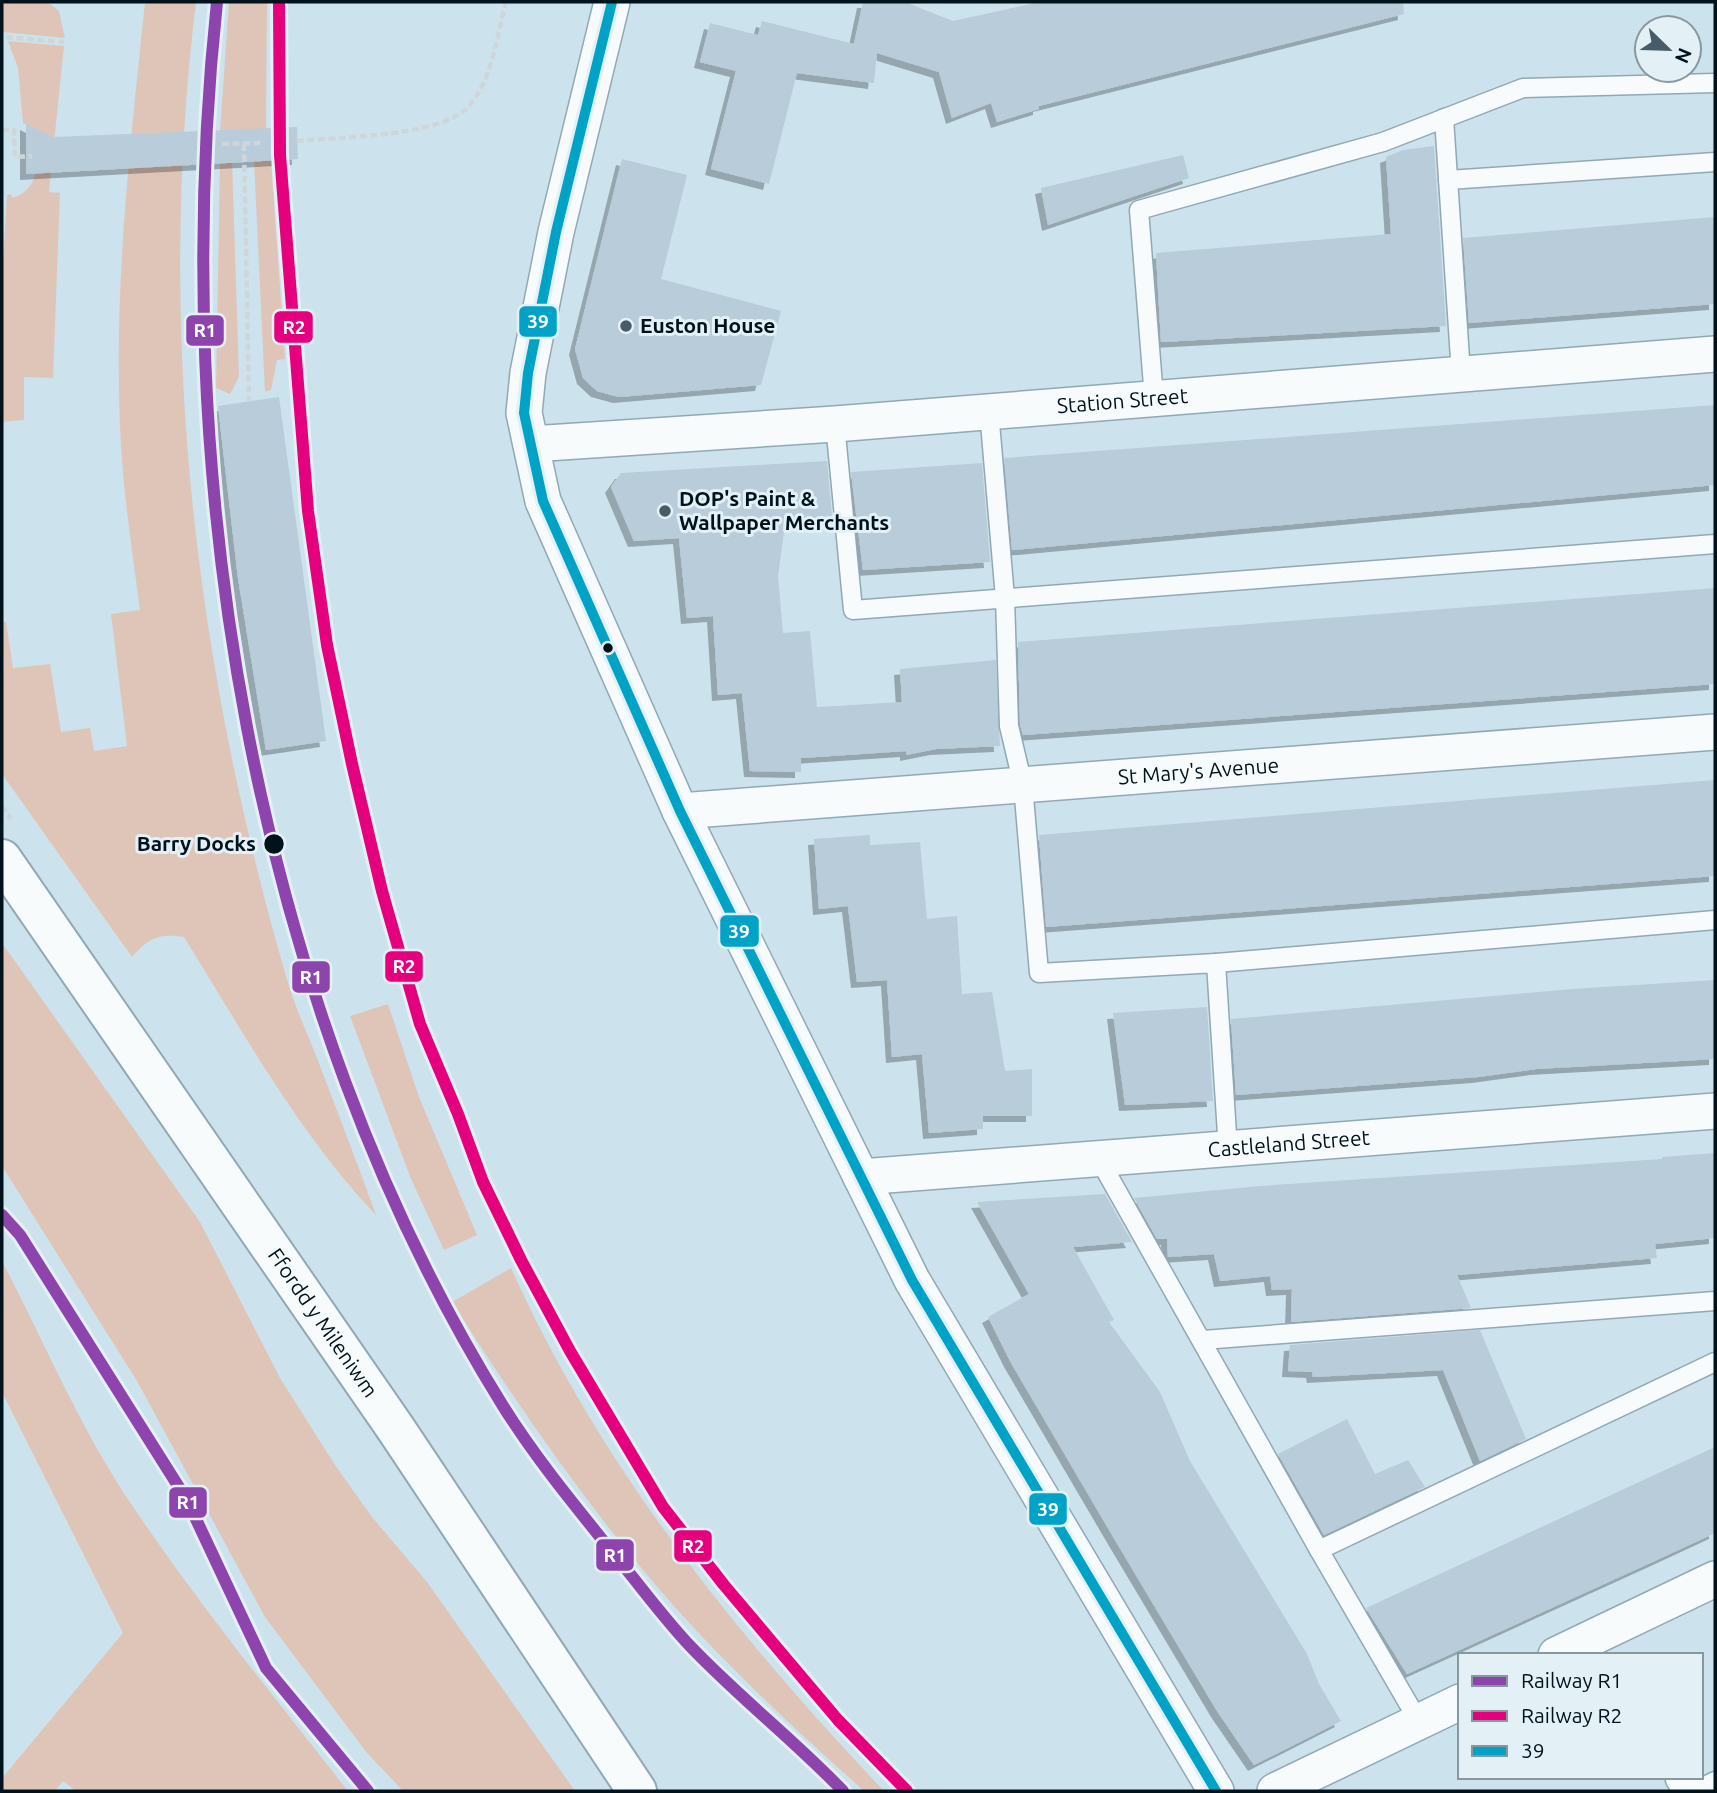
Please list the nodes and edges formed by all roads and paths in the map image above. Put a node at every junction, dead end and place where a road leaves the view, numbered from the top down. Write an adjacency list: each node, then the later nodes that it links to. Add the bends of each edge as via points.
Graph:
1 (506, 2): 8 (path, via 479,90 469,107 453,118 397,132)
2 (612, 2): 21 (street, via 535,328 524,413)
3 (6, 37): 4 (path)
4 (64, 43)
5 (1715, 83): 6 (lane, via 1522,88)
6 (1444, 118): 14 (lane); 17 (lane, via 1382,142 1139,210)
7 (2, 130): 12 (path, via 14,130 15,157)
8 (297, 141)
9 (263, 143): 11 (path)
10 (222, 144): 11 (path)
11 (244, 144): 18 (path)
12 (32, 156)
13 (1715, 162): 14 (lane)
14 (1448, 180): 16 (lane)
15 (1715, 354): 16 (street, Station Street)
16 (1461, 374): 17 (street, Station Street)
17 (1154, 398): 19 (street, Station Street)
18 (249, 402)
19 (989, 411): 20 (street, Station Street); 23 (lane)
20 (835, 424): 21 (street, Station Street); 23 (lane, via 853,610)
21 (531, 444): 26 (street, via 543,501)
22 (1715, 544): 23 (lane)
23 (1005, 598): 25 (lane, via 1009,726)
24 (1715, 732): 25 (street, St Mary's Avenue)
25 (1023, 785): 26 (street, St Mary's Avenue); 29 (lane, via 1039,973)
26 (680, 811): 33 (street)
27 (2, 859): 44 (street, Ffordd y Mileniwm, via 396,1429)
28 (1715, 920): 29 (lane)
29 (1216, 963): 31 (lane)
30 (1715, 1111): 31 (street, Castleland Street)
31 (1228, 1150): 32 (street, Castleland Street)
32 (1099, 1159): 33 (street, Castleland Street); 35 (lane)
33 (861, 1177): 45 (street, via 912,1280)
34 (1715, 1301): 35 (lane)
35 (1203, 1340): 37 (lane)
36 (1715, 1362): 37 (lane)
37 (1319, 1550): 42 (lane)
38 (1715, 1579): 39 (street)
39 (1599, 1646): 40 (street)
40 (1566, 1653)
41 (1458, 1703): 42 (street)
42 (1419, 1722): 46 (street)
43 (1715, 1782): 47 (lane)
44 (637, 1791)
45 (1216, 1791)
46 (1275, 1791)
47 (1694, 1791)

